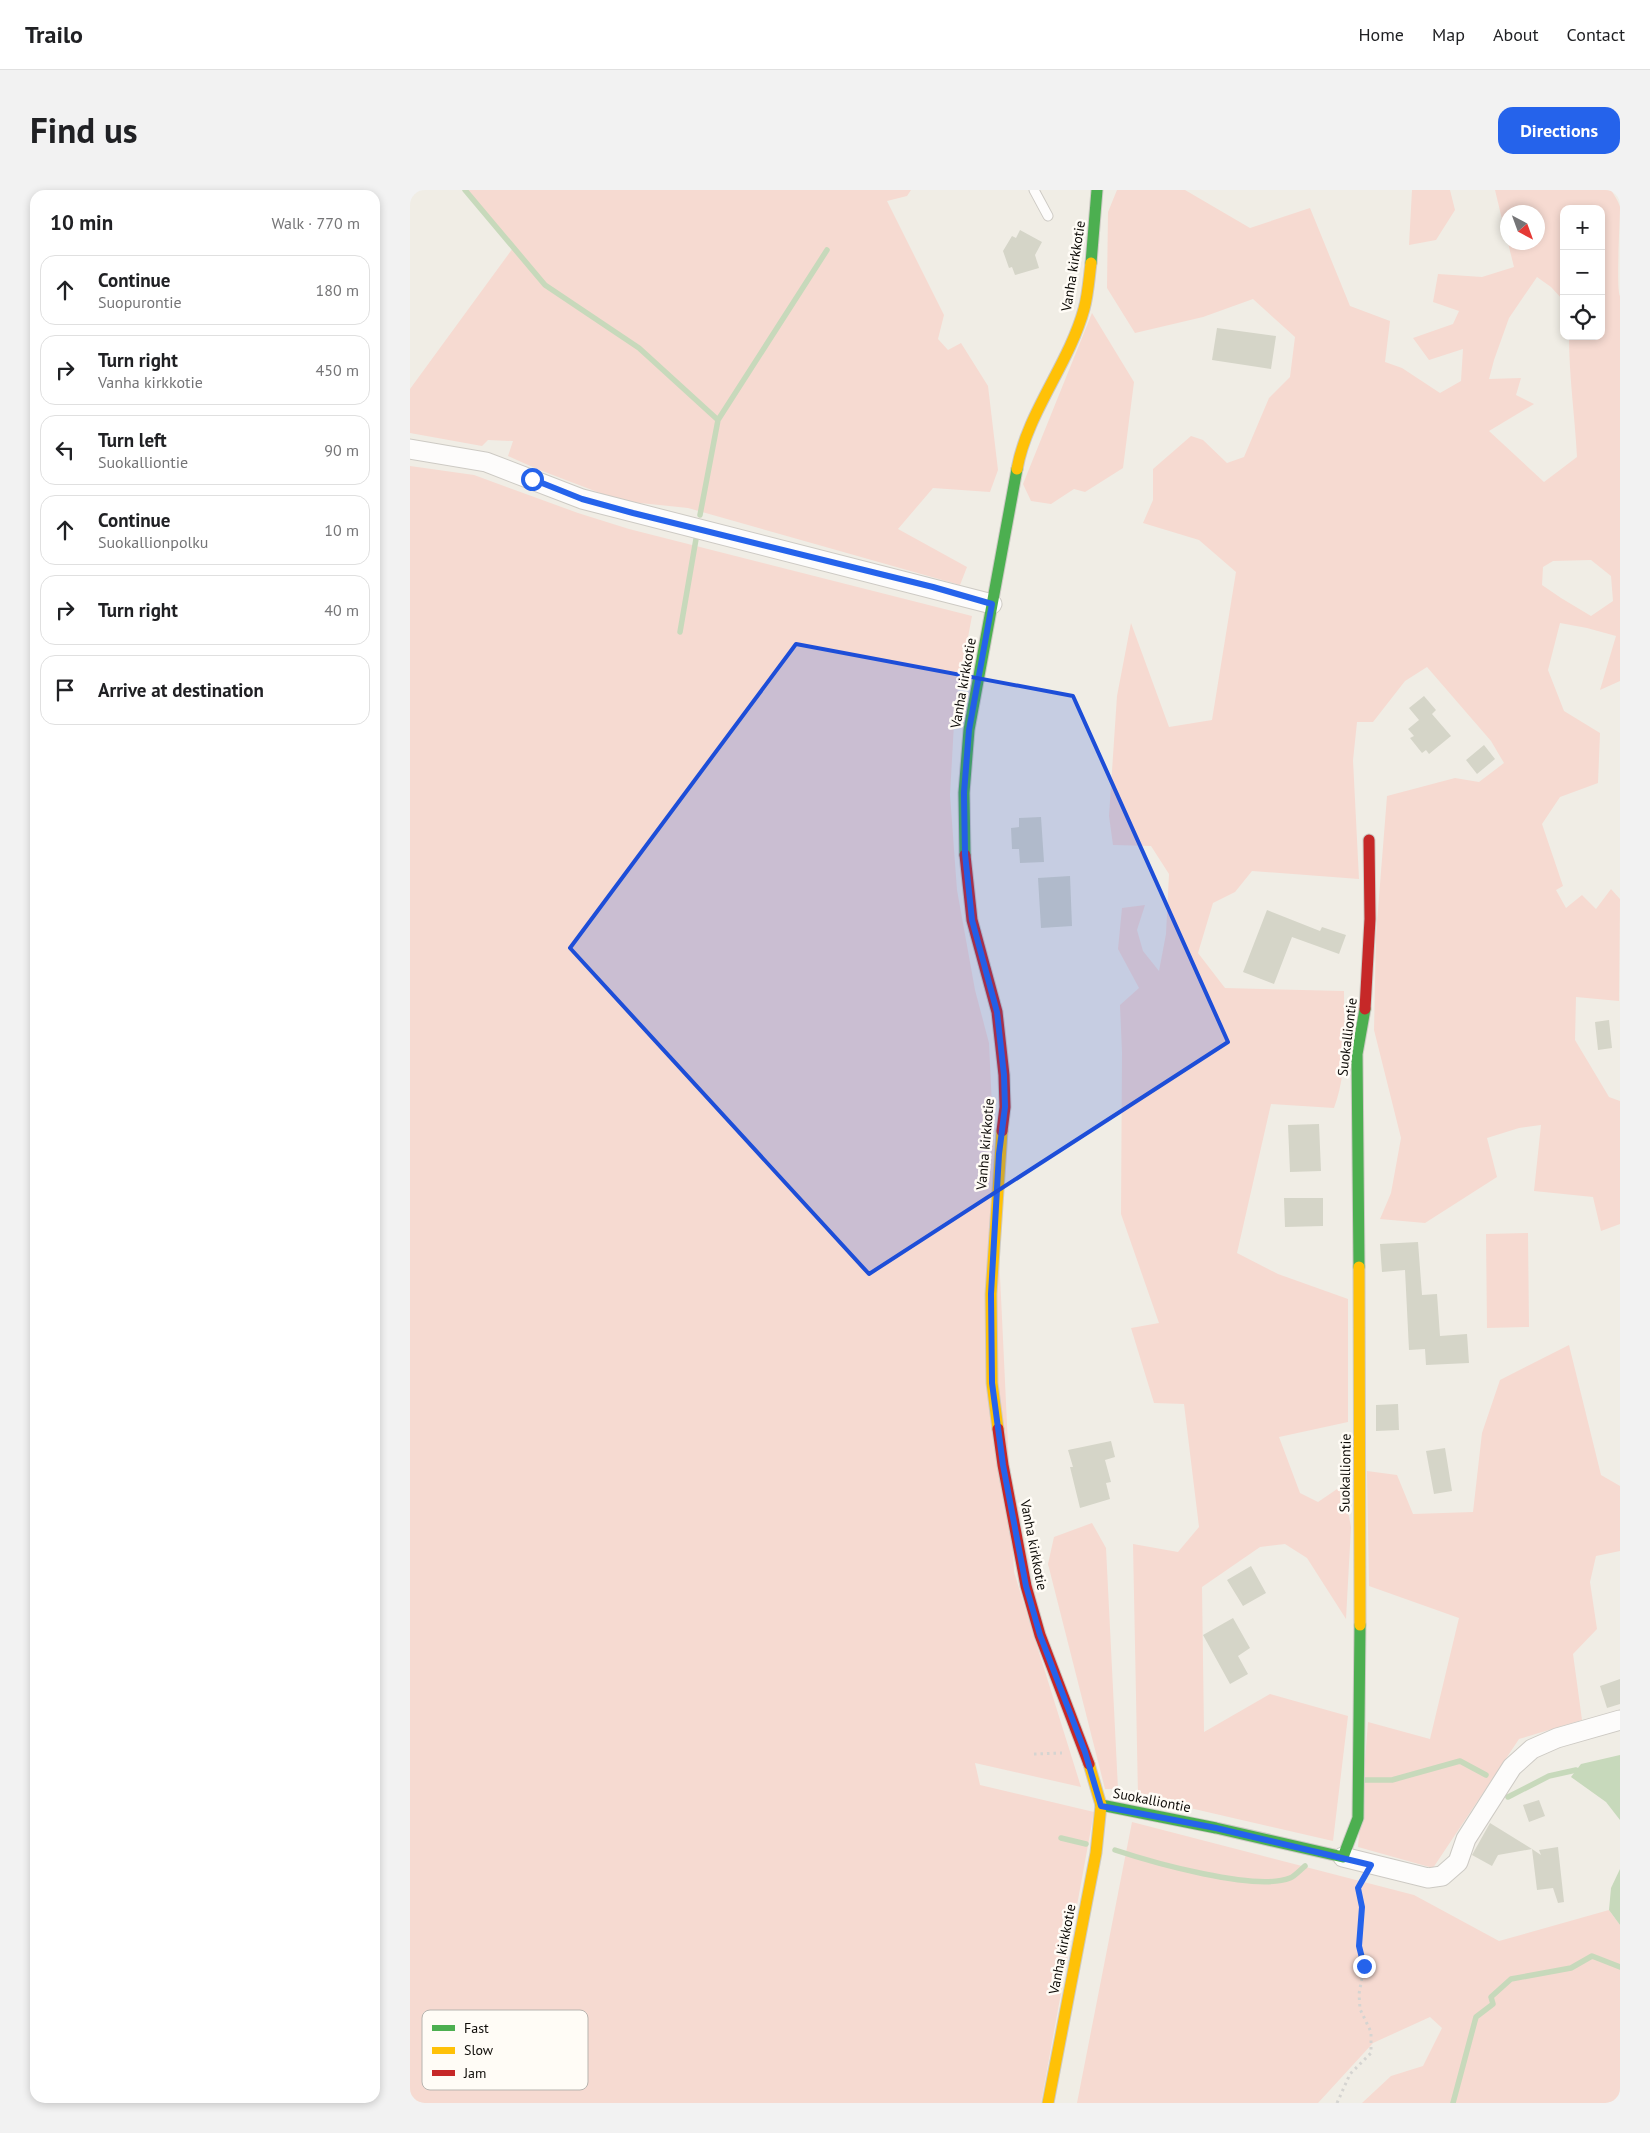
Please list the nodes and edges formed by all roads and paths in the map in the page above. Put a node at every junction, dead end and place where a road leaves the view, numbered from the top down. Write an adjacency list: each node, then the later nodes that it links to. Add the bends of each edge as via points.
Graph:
1 (1034, 190): 3 (lane)
2 (1097, 190): 5 (street, Vanha kirkkotie, via 1093,253 1084,309 1018,463)
3 (1048, 216)
4 (410, 449): 5 (street, via 486,462 582,499)
5 (992, 604): 8 (street, Vanha kirkkotie, via 969,730 964,793 965,854 972,920 997,1012 1004,1075 1005,1107 991,1294 992,1383 1003,1465 1026,1586 1040,1635)
6 (1370, 840): 11 (street, Suokalliontie, via 1367,1002 1357,1054 1356,1099 1361,1460 1358,1818)
7 (1620, 1720): 12 (street, via 1557,1738 1532,1749 1512,1767 1466,1839 1458,1862 1442,1876 1428,1878)
8 (1085, 1752): 9 (path); 10 (street, Vanha kirkkotie)
9 (1034, 1754)
10 (1101, 1806): 11 (street, Suokalliontie); 13 (street, Vanha kirkkotie, via 1096,1853)
11 (1343, 1857): 12 (street)
12 (1371, 1865): 14 (path, via 1358,1888 1362,1907 1359,1946 1364,1966 1360,2009 1371,2032 1371,2052 1350,2074)
13 (1048, 2103)
14 (1337, 2103)

